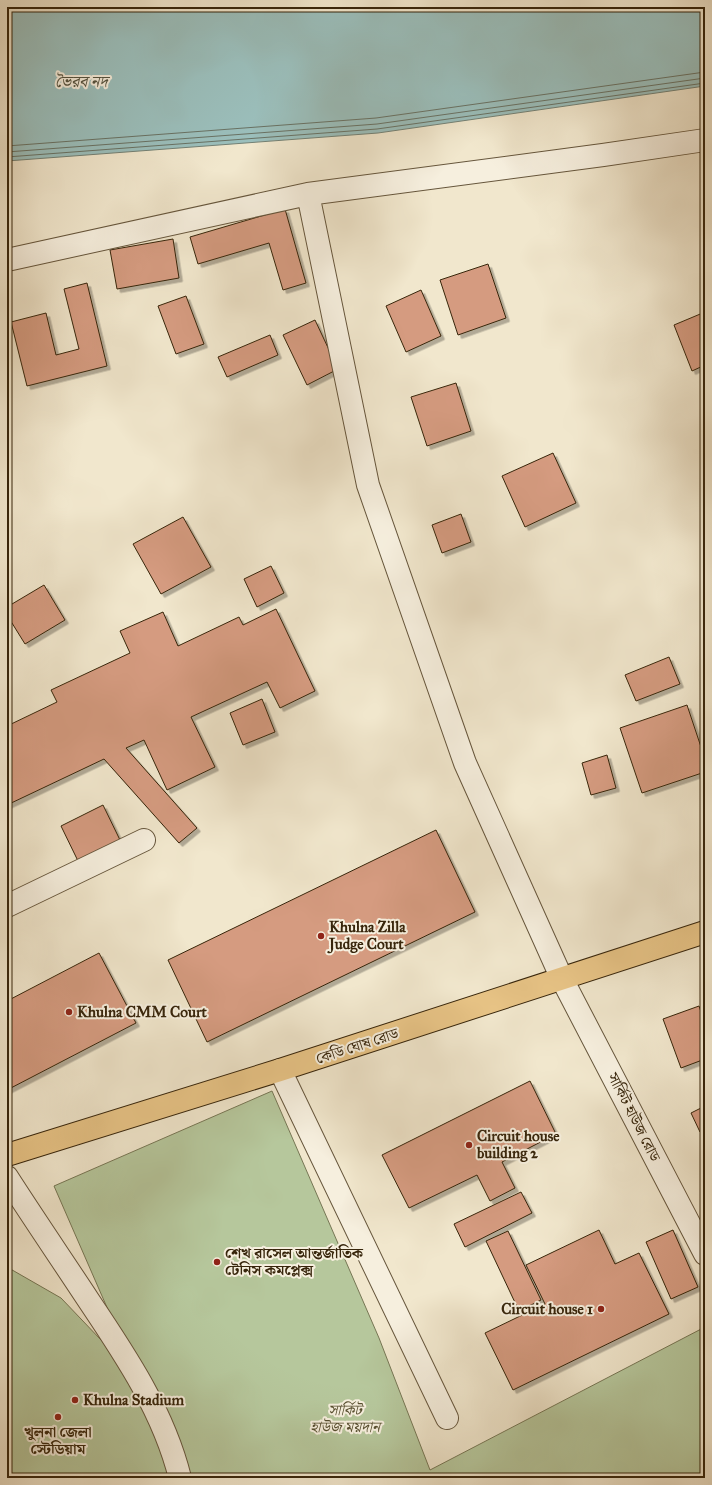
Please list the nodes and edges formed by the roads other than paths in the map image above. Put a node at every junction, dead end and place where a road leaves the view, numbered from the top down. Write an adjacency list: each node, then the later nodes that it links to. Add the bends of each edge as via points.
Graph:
1 (705, 140): 2 (street)
2 (308, 194): 3 (street); 7 (street, সার্কিট হাউজ রোড, via 368,485 465,763)
3 (7, 260)
4 (144, 840): 5 (street)
5 (7, 906)
6 (705, 932): 7 (main road, কেডি ঘোষ রোড)
7 (562, 979): 8 (main road, কেডি ঘোষ রোড); 11 (street, সার্কিট হাউজ রোড)
8 (280, 1070): 9 (main road, কেডি ঘোষ রোড); 12 (street)
9 (7, 1155)
10 (7, 1177): 13 (street, via 120,1348 159,1415 175,1456)
11 (705, 1254)
12 (447, 1418)
13 (180, 1478)

